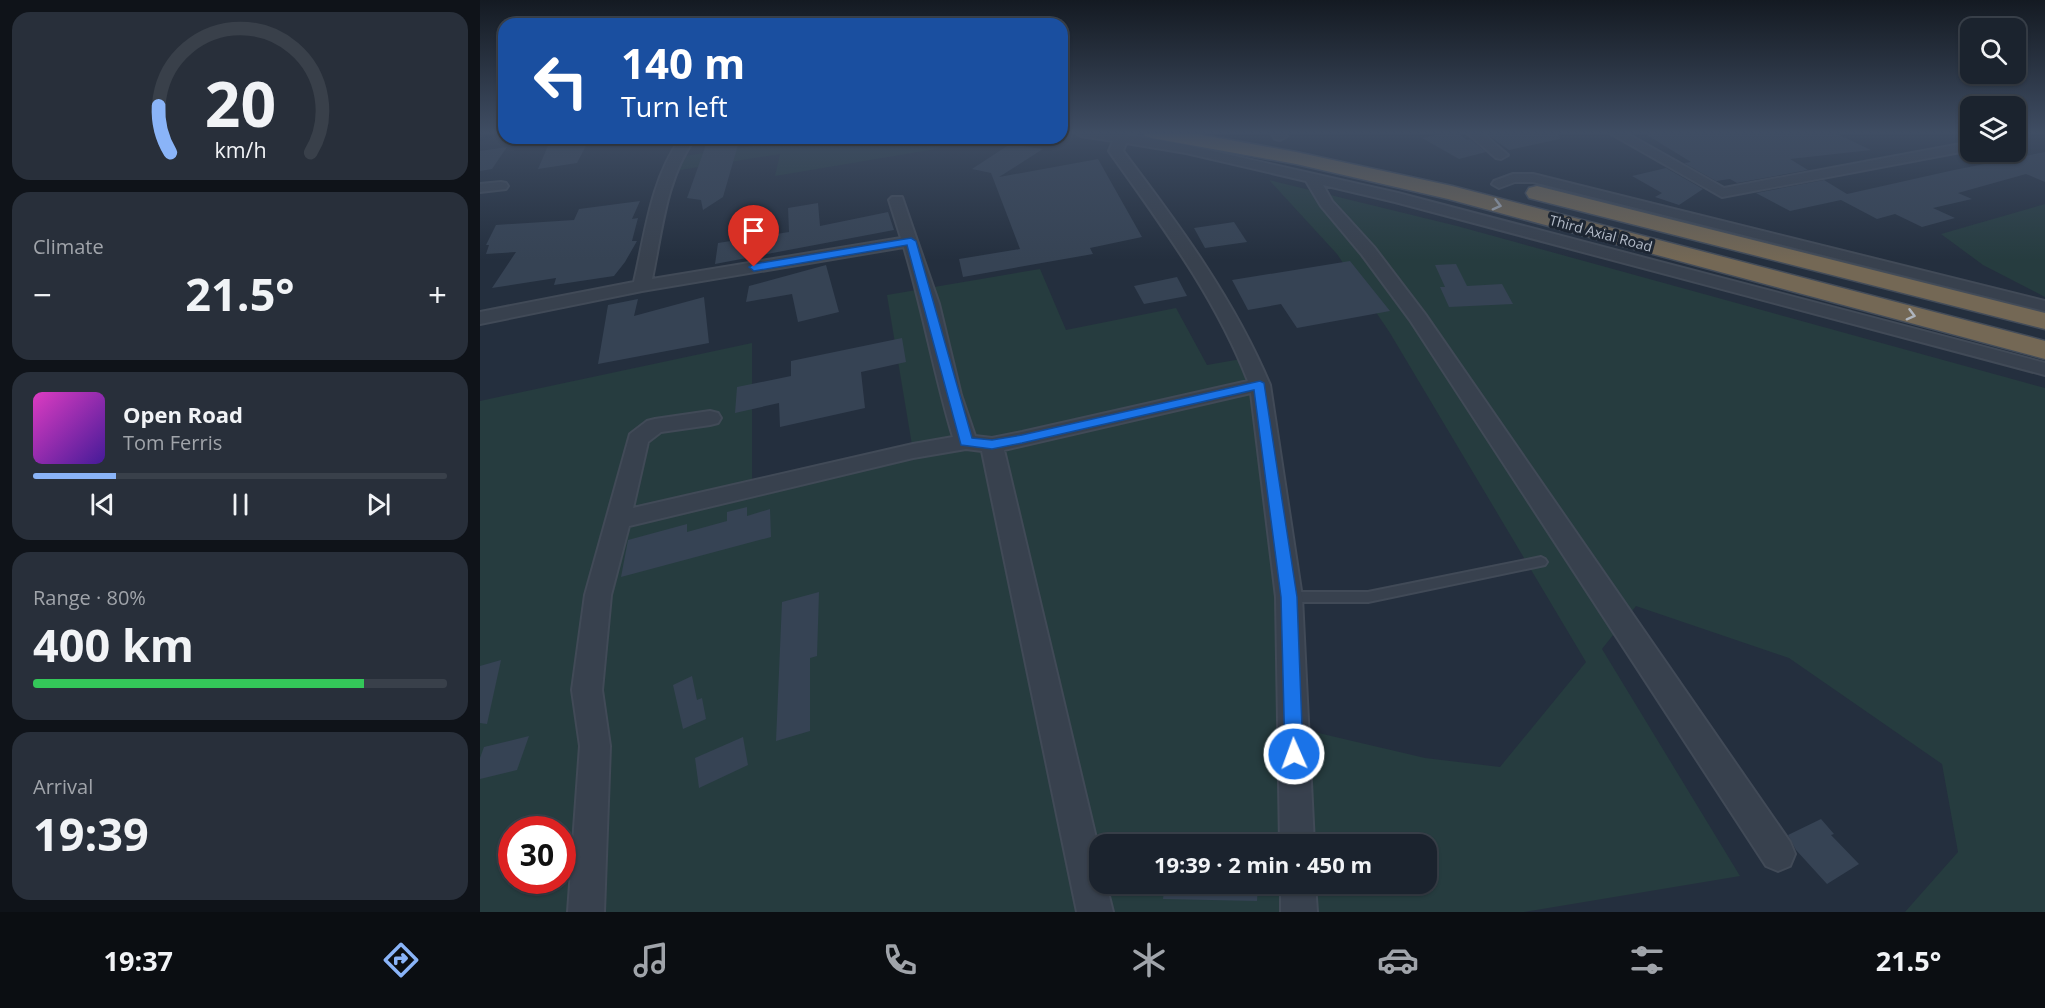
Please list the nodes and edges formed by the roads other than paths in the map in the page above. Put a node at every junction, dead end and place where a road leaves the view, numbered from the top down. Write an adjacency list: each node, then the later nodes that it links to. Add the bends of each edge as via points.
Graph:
1 (670, 175): 18 (street)
2 (1133, 175): 24 (street, via 1219,302)
3 (1313, 175): 31 (street, via 1326,203 1418,318)
4 (1328, 175): 13 (street)
5 (1345, 175): 11 (highway, Third Axial Road)
6 (1689, 175): 12 (street)
7 (1825, 175): 12 (street)
8 (1491, 182): 15 (street, via 1523,176); 16 (highway, Third Axial Road)
9 (501, 186): 10 (street)
10 (480, 188)
11 (1433, 189): 13 (highway); 16 (highway, Third Axial Road, one-way to 16)
12 (1722, 193): 15 (street)
13 (1398, 198): 23 (street)
14 (897, 200): 17 (street)
15 (1676, 214): 19 (street)
16 (1578, 215): 21 (highway, Third Axial Road); 22 (highway, Third Axial Road, one-way to 22)
17 (911, 241): 18 (street); 26 (street)
18 (642, 286): 20 (street)
19 (2045, 306)
20 (480, 318)
21 (2045, 321)
22 (2045, 350)
23 (2045, 369)
24 (1260, 385): 26 (street); 29 (street)
25 (710, 418): 27 (street, via 655,426 638,439)
26 (979, 443): 27 (street, via 913,451); 34 (street)
27 (618, 520): 33 (street, via 598,595 587,690 595,746)
28 (1541, 562): 29 (lane, via 1368,597)
29 (1289, 597): 30 (street)
30 (1297, 834)
31 (1778, 854)
32 (1298, 894): 35 (street)
33 (586, 912)
34 (1095, 912)
35 (1299, 912)

